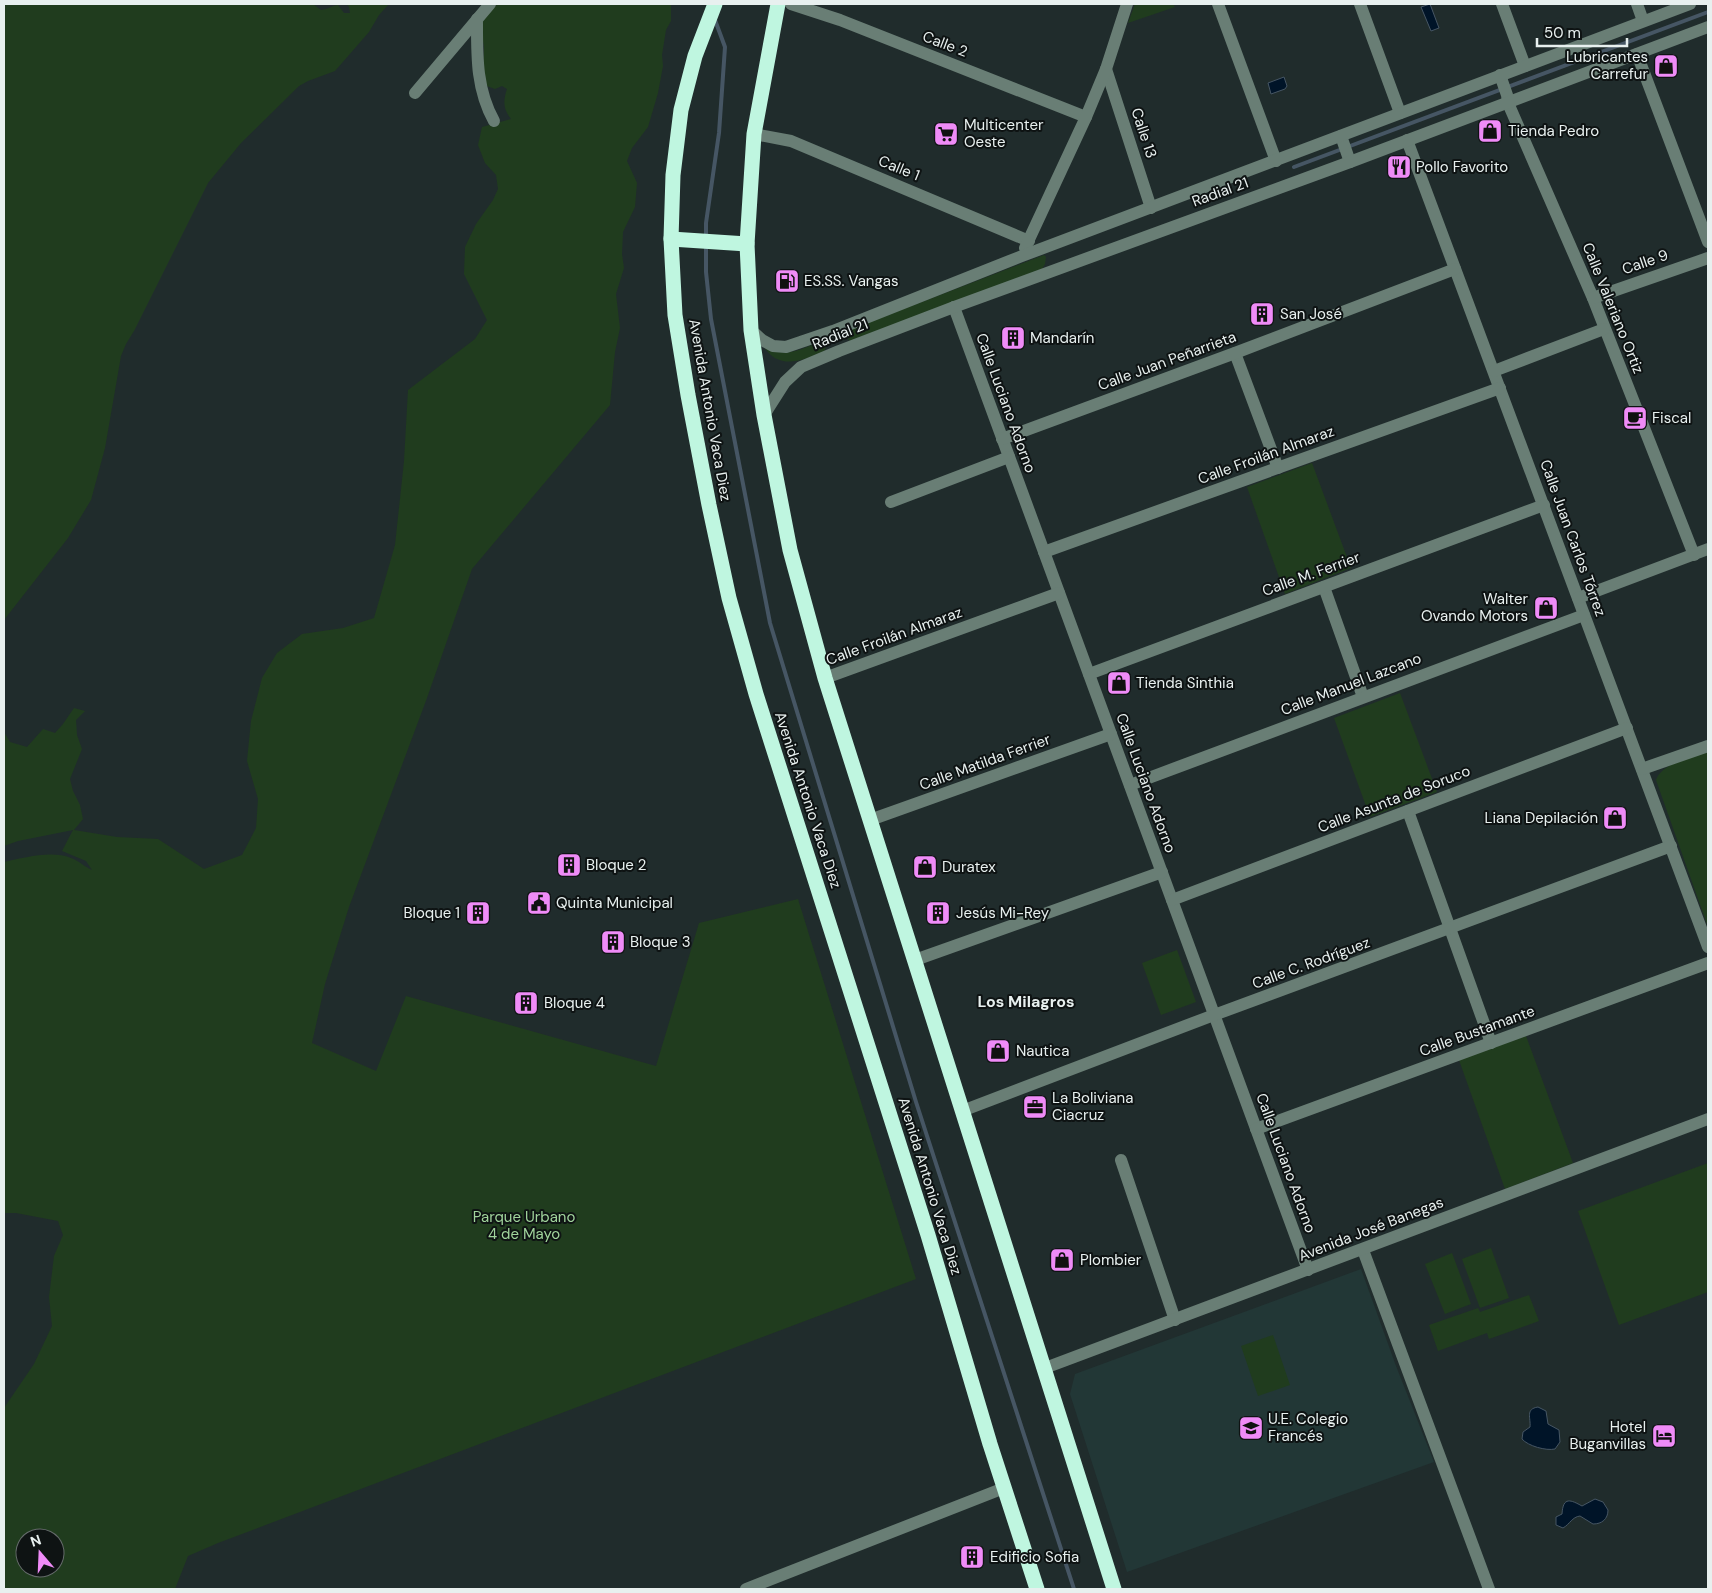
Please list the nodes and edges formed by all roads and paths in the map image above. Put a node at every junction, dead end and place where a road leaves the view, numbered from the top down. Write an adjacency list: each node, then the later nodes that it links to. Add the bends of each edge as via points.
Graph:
1 (490, 4): 11 (street)
2 (715, 4): 29 (highway, Avenida Antonio Vaca Diez, via 695,56 681,110 673,175)
3 (778, 4): 23 (highway)
4 (791, 4): 21 (street, Calle 2, via 840,20)
5 (1127, 4): 16 (street)
6 (1218, 4): 27 (street)
7 (1360, 4): 20 (street)
8 (1502, 4): 15 (street)
9 (1637, 4): 12 (street)
10 (1690, 4): 12 (street, Radial 21)
11 (477, 19): 18 (street); 22 (street, via 479,81)
12 (1643, 21): 15 (street, Radial 21)
13 (1708, 27): 14 (street, Radial 21)
14 (1637, 54): 19 (street, Radial 21); 31 (street)
15 (1525, 66): 17 (street, Radial 21)
16 (1106, 69): 21 (street); 28 (street, Calle 13)
17 (1501, 78): 19 (street, Calle Valeriano Ortiz); 20 (street, Radial 21)
18 (415, 93)
19 (1508, 99): 25 (street, Radial 21); 36 (street, Calle Valeriano Ortiz)
20 (1400, 112): 24 (street, Radial 21)
21 (1086, 117): 30 (street)
22 (494, 121)
23 (754, 134): 30 (street, Calle 1, via 791,141); 32 (highway)
24 (1341, 139): 26 (street); 27 (street, Radial 21)
25 (1407, 140): 26 (street, Radial 21); 35 (street, Calle Juan Carlos Tórrez)
26 (1349, 159): 37 (street, Radial 21)
27 (1276, 161): 28 (street, Radial 21)
28 (1151, 208): 33 (street, Radial 21)
29 (677, 239): 32 (highway); 85 (highway, Avenida Antonio Vaca Diez, via 675,315 729,598 756,694 928,1235)
30 (1029, 241): 33 (street)
31 (1708, 242)
32 (747, 244): 39 (highway)
33 (1022, 256): 40 (street, Radial 21)
34 (1708, 258): 36 (street, Calle 9)
35 (1455, 269): 42 (street, Calle Juan Peñarrieta); 43 (street, Calle Juan Carlos Tórrez)
36 (1593, 298): 38 (street, Calle Valeriano Ortiz)
37 (954, 306): 41 (street, Radial 21); 46 (street, Calle Luciano Adorno)
38 (1604, 329): 43 (street); 53 (street, Calle Valeriano Ortiz)
39 (751, 330): 40 (street, Radial 21, via 773,346 786,348); 45 (highway)
40 (833, 331): 41 (street)
41 (839, 351): 45 (street, Radial 21, via 801,367 785,382)
42 (1234, 353): 46 (street, Calle Juan Peñarrieta); 48 (street)
43 (1494, 371): 44 (street, Calle Juan Carlos Tórrez)
44 (1500, 388): 48 (street, Calle Froilán Almaraz); 50 (street, Calle Juan Carlos Tórrez)
45 (764, 415): 59 (highway, via 790,550)
46 (1002, 439): 47 (street, Calle Luciano Adorno)
47 (1009, 457): 49 (street); 52 (street, Calle Luciano Adorno)
48 (1278, 468): 52 (street, Calle Froilán Almaraz)
49 (891, 502)
50 (1544, 505): 54 (street, Calle M. Ferrier); 56 (street, Calle Juan Carlos Tórrez)
51 (1708, 549): 53 (street)
52 (1044, 552): 55 (street, Calle Luciano Adorno)
53 (1694, 554): 56 (street)
54 (1324, 586): 58 (street, Calle M. Ferrier); 60 (street)
55 (1059, 593): 58 (street, Calle Luciano Adorno); 59 (street, Calle Froilán Almaraz)
56 (1578, 598): 57 (street, Calle Juan Carlos Tórrez)
57 (1584, 614): 60 (street, Calle Manuel Lazcano); 61 (street, Calle Juan Carlos Tórrez)
58 (1089, 674): 62 (street, Calle Luciano Adorno)
59 (825, 678): 67 (highway)
60 (1363, 698): 65 (street, Calle Manuel Lazcano)
61 (1627, 728): 64 (street, Calle Juan Carlos Tórrez); 66 (street, Calle Asunta de Soruco)
62 (1111, 734): 65 (street, Calle Luciano Adorno); 67 (street, Calle Matilda Ferrier)
63 (1708, 746): 64 (street)
64 (1642, 770): 68 (street, Calle Juan Carlos Tórrez)
65 (1130, 785): 69 (street, Calle Luciano Adorno)
66 (1408, 811): 70 (street, Calle Asunta de Soruco); 71 (street)
67 (870, 820): 73 (highway)
68 (1671, 846): 71 (street, Calle C. Rodríguez); 72 (street, Calle Juan Carlos Tórrez)
69 (1162, 872): 70 (street, Calle Luciano Adorno); 73 (street)
70 (1172, 900): 75 (street, Calle Luciano Adorno)
71 (1450, 928): 75 (street, Calle C. Rodríguez); 76 (street)
72 (1708, 946)
73 (915, 960): 77 (highway)
74 (1708, 963): 76 (street, Calle Bustamante)
75 (1214, 1015): 77 (street, Calle C. Rodríguez); 79 (street, Calle Luciano Adorno)
76 (1491, 1043): 79 (street, Calle Bustamante)
77 (962, 1111): 84 (highway)
78 (1708, 1119): 81 (street, Avenida José Banegas)
79 (1256, 1129): 82 (street, Calle Luciano Adorno)
80 (1121, 1160): 83 (street)
81 (1364, 1250): 82 (street, Avenida José Banegas); 89 (street)
82 (1308, 1270): 83 (street, Avenida José Banegas)
83 (1175, 1320): 84 (street, Avenida José Banegas)
84 (1045, 1368): 88 (highway)
85 (1004, 1488): 86 (street); 87 (highway, Avenida Antonio Vaca Diez)
86 (746, 1589)
87 (1037, 1589)
88 (1114, 1589)
89 (1489, 1589)

